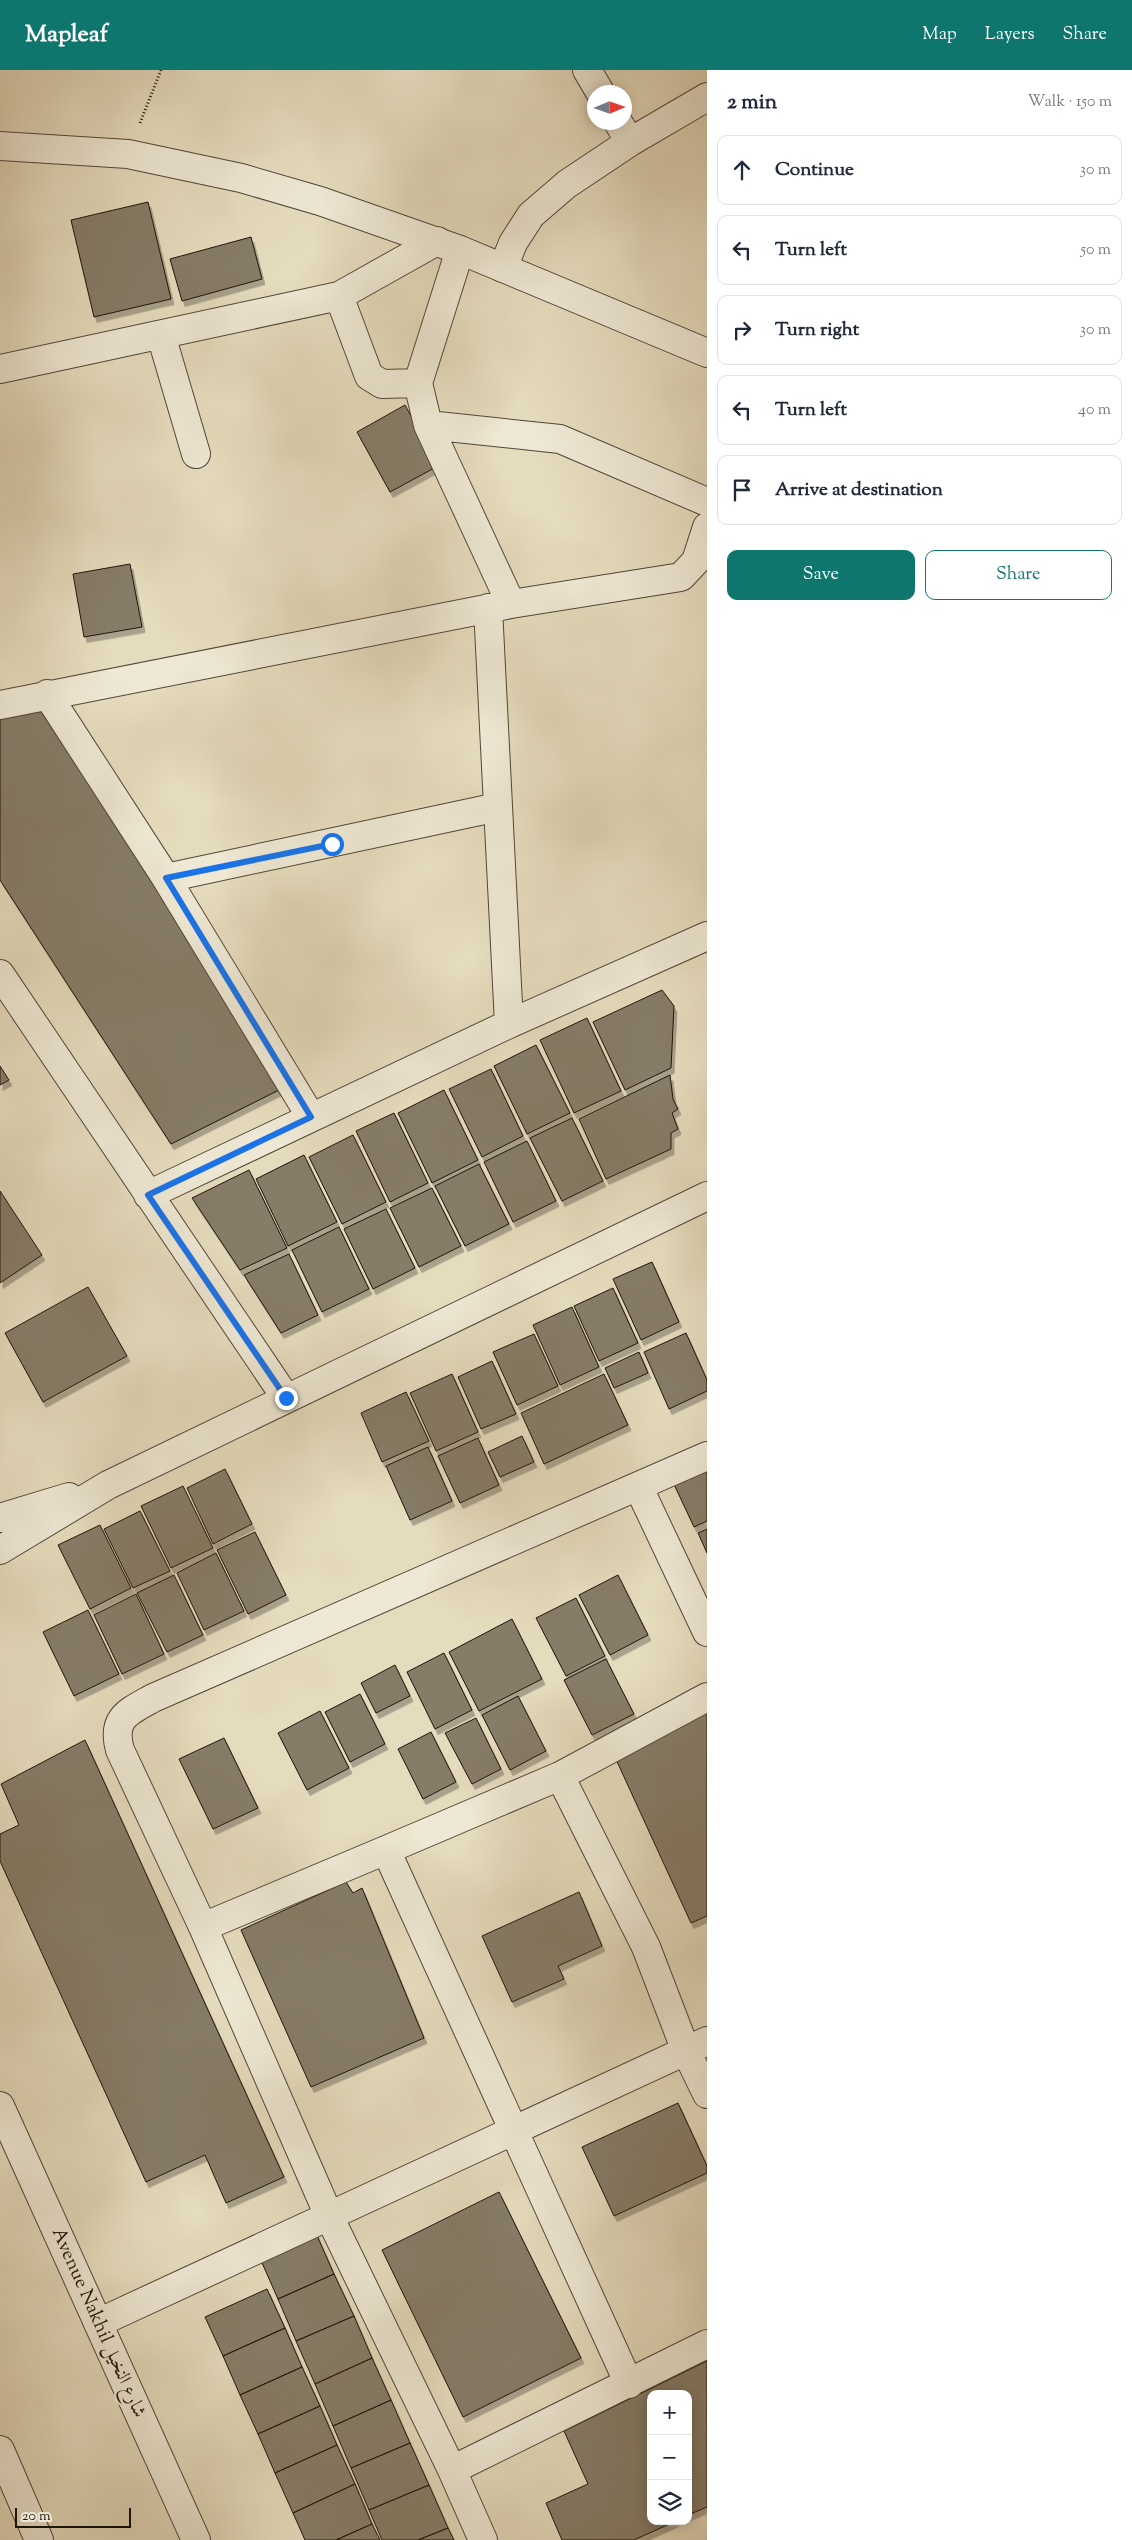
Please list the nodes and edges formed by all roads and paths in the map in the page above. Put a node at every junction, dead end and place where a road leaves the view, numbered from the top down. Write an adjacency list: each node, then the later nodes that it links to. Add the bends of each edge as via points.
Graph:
1 (161, 70): 7 (path)
2 (586, 70): 3 (street)
3 (596, 85)
4 (707, 98): 5 (street)
5 (624, 132): 9 (street, via 531,215)
6 (0, 146): 7 (street)
7 (128, 154): 8 (street, via 241,178)
8 (448, 246): 9 (street); 10 (street); 14 (street)
9 (503, 268): 12 (street)
10 (339, 296): 11 (street); 14 (street, via 369,376 382,384)
11 (160, 335): 13 (street); 16 (street)
12 (707, 353)
13 (0, 369)
14 (418, 383): 15 (street)
15 (428, 425): 17 (street, via 560,439); 19 (street)
16 (196, 454)
17 (707, 502)
18 (707, 527): 19 (street, via 696,561 681,577)
19 (500, 606): 20 (street); 22 (street)
20 (47, 694): 21 (street); 23 (street)
21 (0, 705)
22 (498, 807): 23 (street); 26 (street)
23 (166, 878): 27 (street)
24 (707, 936): 26 (street)
25 (0, 974): 28 (street)
26 (509, 1024): 27 (street)
27 (311, 1117): 28 (street)
28 (148, 1195): 30 (street)
29 (707, 1196): 30 (street)
30 (286, 1398): 32 (street)
31 (707, 1456): 33 (street)
32 (108, 1485): 34 (street); 35 (street)
33 (639, 1488): 36 (street); 40 (street, via 153,1698 124,1716 118,1726 120,1750)
34 (0, 1518)
35 (0, 1550)
36 (707, 1632)
37 (707, 1697): 38 (street)
38 (560, 1776): 39 (street); 41 (street)
39 (386, 1850): 40 (street); 44 (street)
40 (203, 1927): 45 (street)
41 (697, 2046): 42 (street); 44 (street)
42 (707, 2094)
43 (0, 2106): 46 (street, Avenue Nakhil شارع النخيل)
44 (514, 2131): 45 (street); 48 (street)
45 (329, 2216): 46 (street); 50 (street)
46 (98, 2323): 52 (street, Avenue Nakhil شارع النخيل)
47 (707, 2344): 48 (street)
48 (629, 2384): 50 (street)
49 (0, 2450): 51 (street)
50 (452, 2470): 53 (street)
51 (39, 2540)
52 (196, 2540)
53 (483, 2540)

